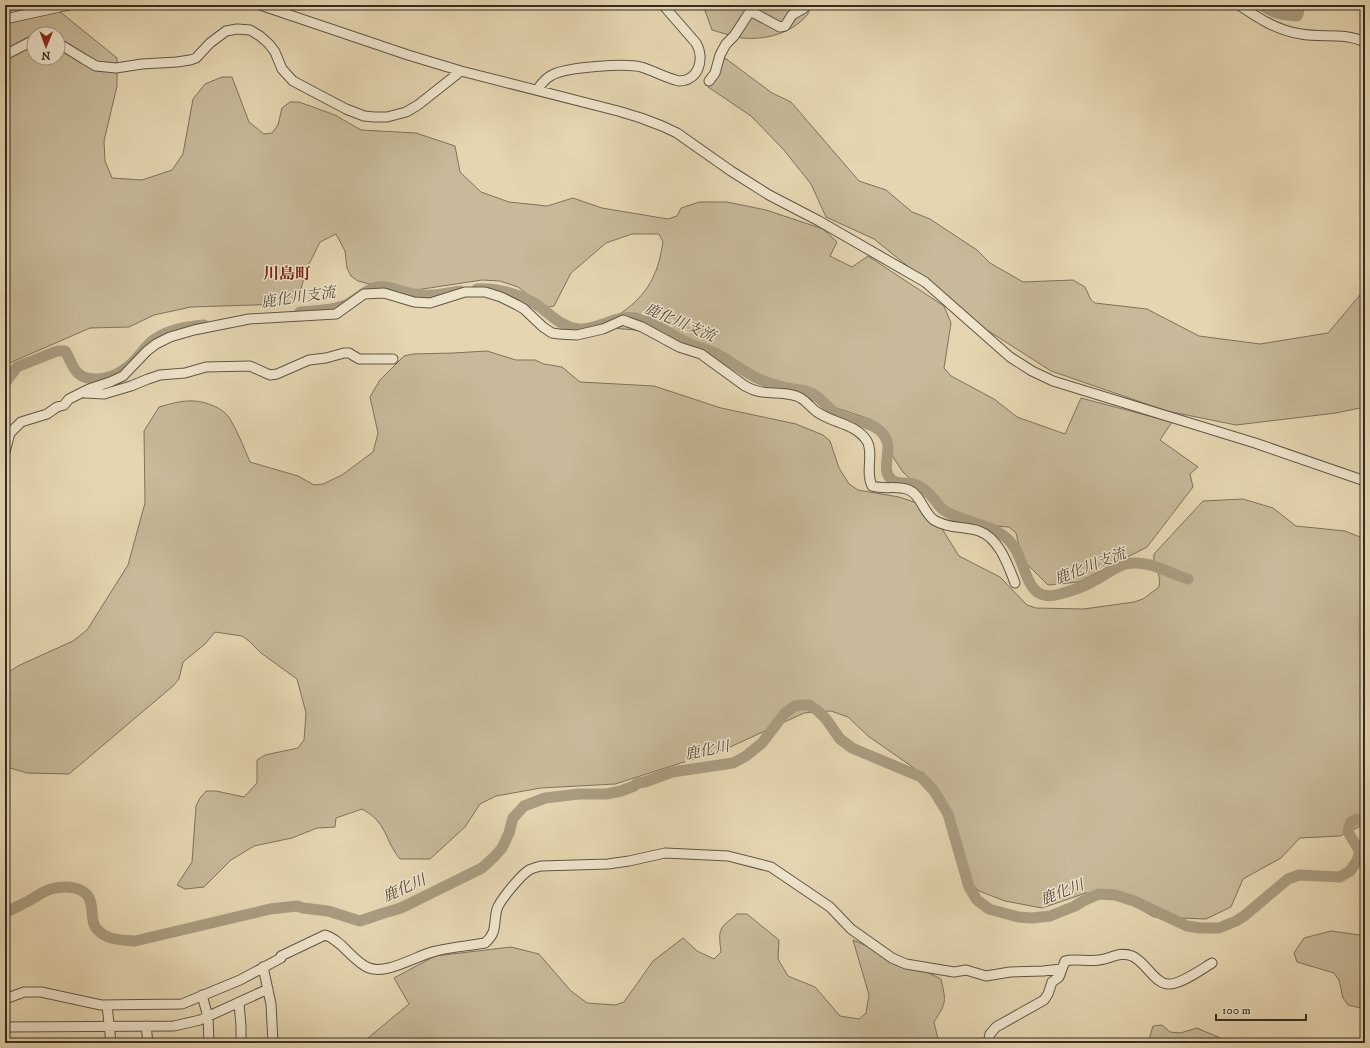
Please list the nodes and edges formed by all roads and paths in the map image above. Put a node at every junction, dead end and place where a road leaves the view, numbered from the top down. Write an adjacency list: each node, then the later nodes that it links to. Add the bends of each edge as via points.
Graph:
1 (69, 5): 6 (street)
2 (260, 5): 12 (street)
3 (663, 5): 14 (street, via 700,51 700,64 693,76 679,81 641,67 614,65 554,74)
4 (806, 5): 13 (street, via 792,16 785,26 780,27 754,13 749,13 726,44 715,73)
5 (1240, 5): 8 (street, via 1285,31 1302,35 1348,36)
6 (57, 6): 7 (street)
7 (5, 19)
8 (1365, 42)
9 (26, 44): 11 (street)
10 (66, 48): 12 (street, via 96,66 116,68 190,60 196,58 222,34 246,29 255,32 269,44 282,69 293,81 346,109 374,117 388,117 406,112)
11 (5, 55)
12 (461, 71): 14 (street)
13 (709, 81)
14 (537, 90): 19 (street, via 641,118 676,133 769,195 925,282 1010,357 1053,382 1262,445)
15 (393, 359): 16 (street, via 359,359 344,353 309,360 270,375 250,366 206,367 185,373 160,375 104,394)
16 (81, 393): 17 (street, via 47,414 21,422); 20 (street, via 123,376 147,351 170,337 249,320 336,314 368,293 384,293 414,302 430,303 465,292 485,292 517,305 543,327 559,334 577,335 603,330 623,320 679,347 701,354 753,390 800,397 832,421 854,428 868,442 869,479 872,486 906,488 918,497 925,511 934,519 947,526 979,531 987,536 1002,553)
17 (7, 436): 18 (street)
18 (5, 452)
19 (1365, 481)
20 (1015, 583)
21 (1212, 963): 23 (street, via 1176,983 1169,984 1157,979 1131,955 1115,955 1100,960 1065,960)
22 (263, 967): 23 (street, via 325,935 369,968 380,969 396,966 423,954 484,943 494,931 497,908 502,899 528,871 541,866 608,864 665,853 728,856 771,867 830,907 851,929 892,958 906,964 954,972 966,970 986,976); 24 (street); 25 (street, via 240,980)
23 (1061, 969): 38 (street, via 1059,977 1052,982 1044,1000 996,1027 990,1034)
24 (268, 989): 27 (street); 37 (street)
25 (202, 995): 28 (street, via 182,1004); 29 (street)
26 (5, 999): 28 (street, via 24,992 41,992)
27 (239, 1003): 29 (street); 36 (street)
28 (107, 1005): 30 (street)
29 (208, 1016): 31 (street, via 182,1024); 35 (street)
30 (109, 1026): 31 (street); 32 (street); 33 (street)
31 (146, 1026): 34 (street)
32 (5, 1027)
33 (111, 1043)
34 (148, 1043)
35 (209, 1043)
36 (241, 1043)
37 (273, 1043)
38 (988, 1043)

